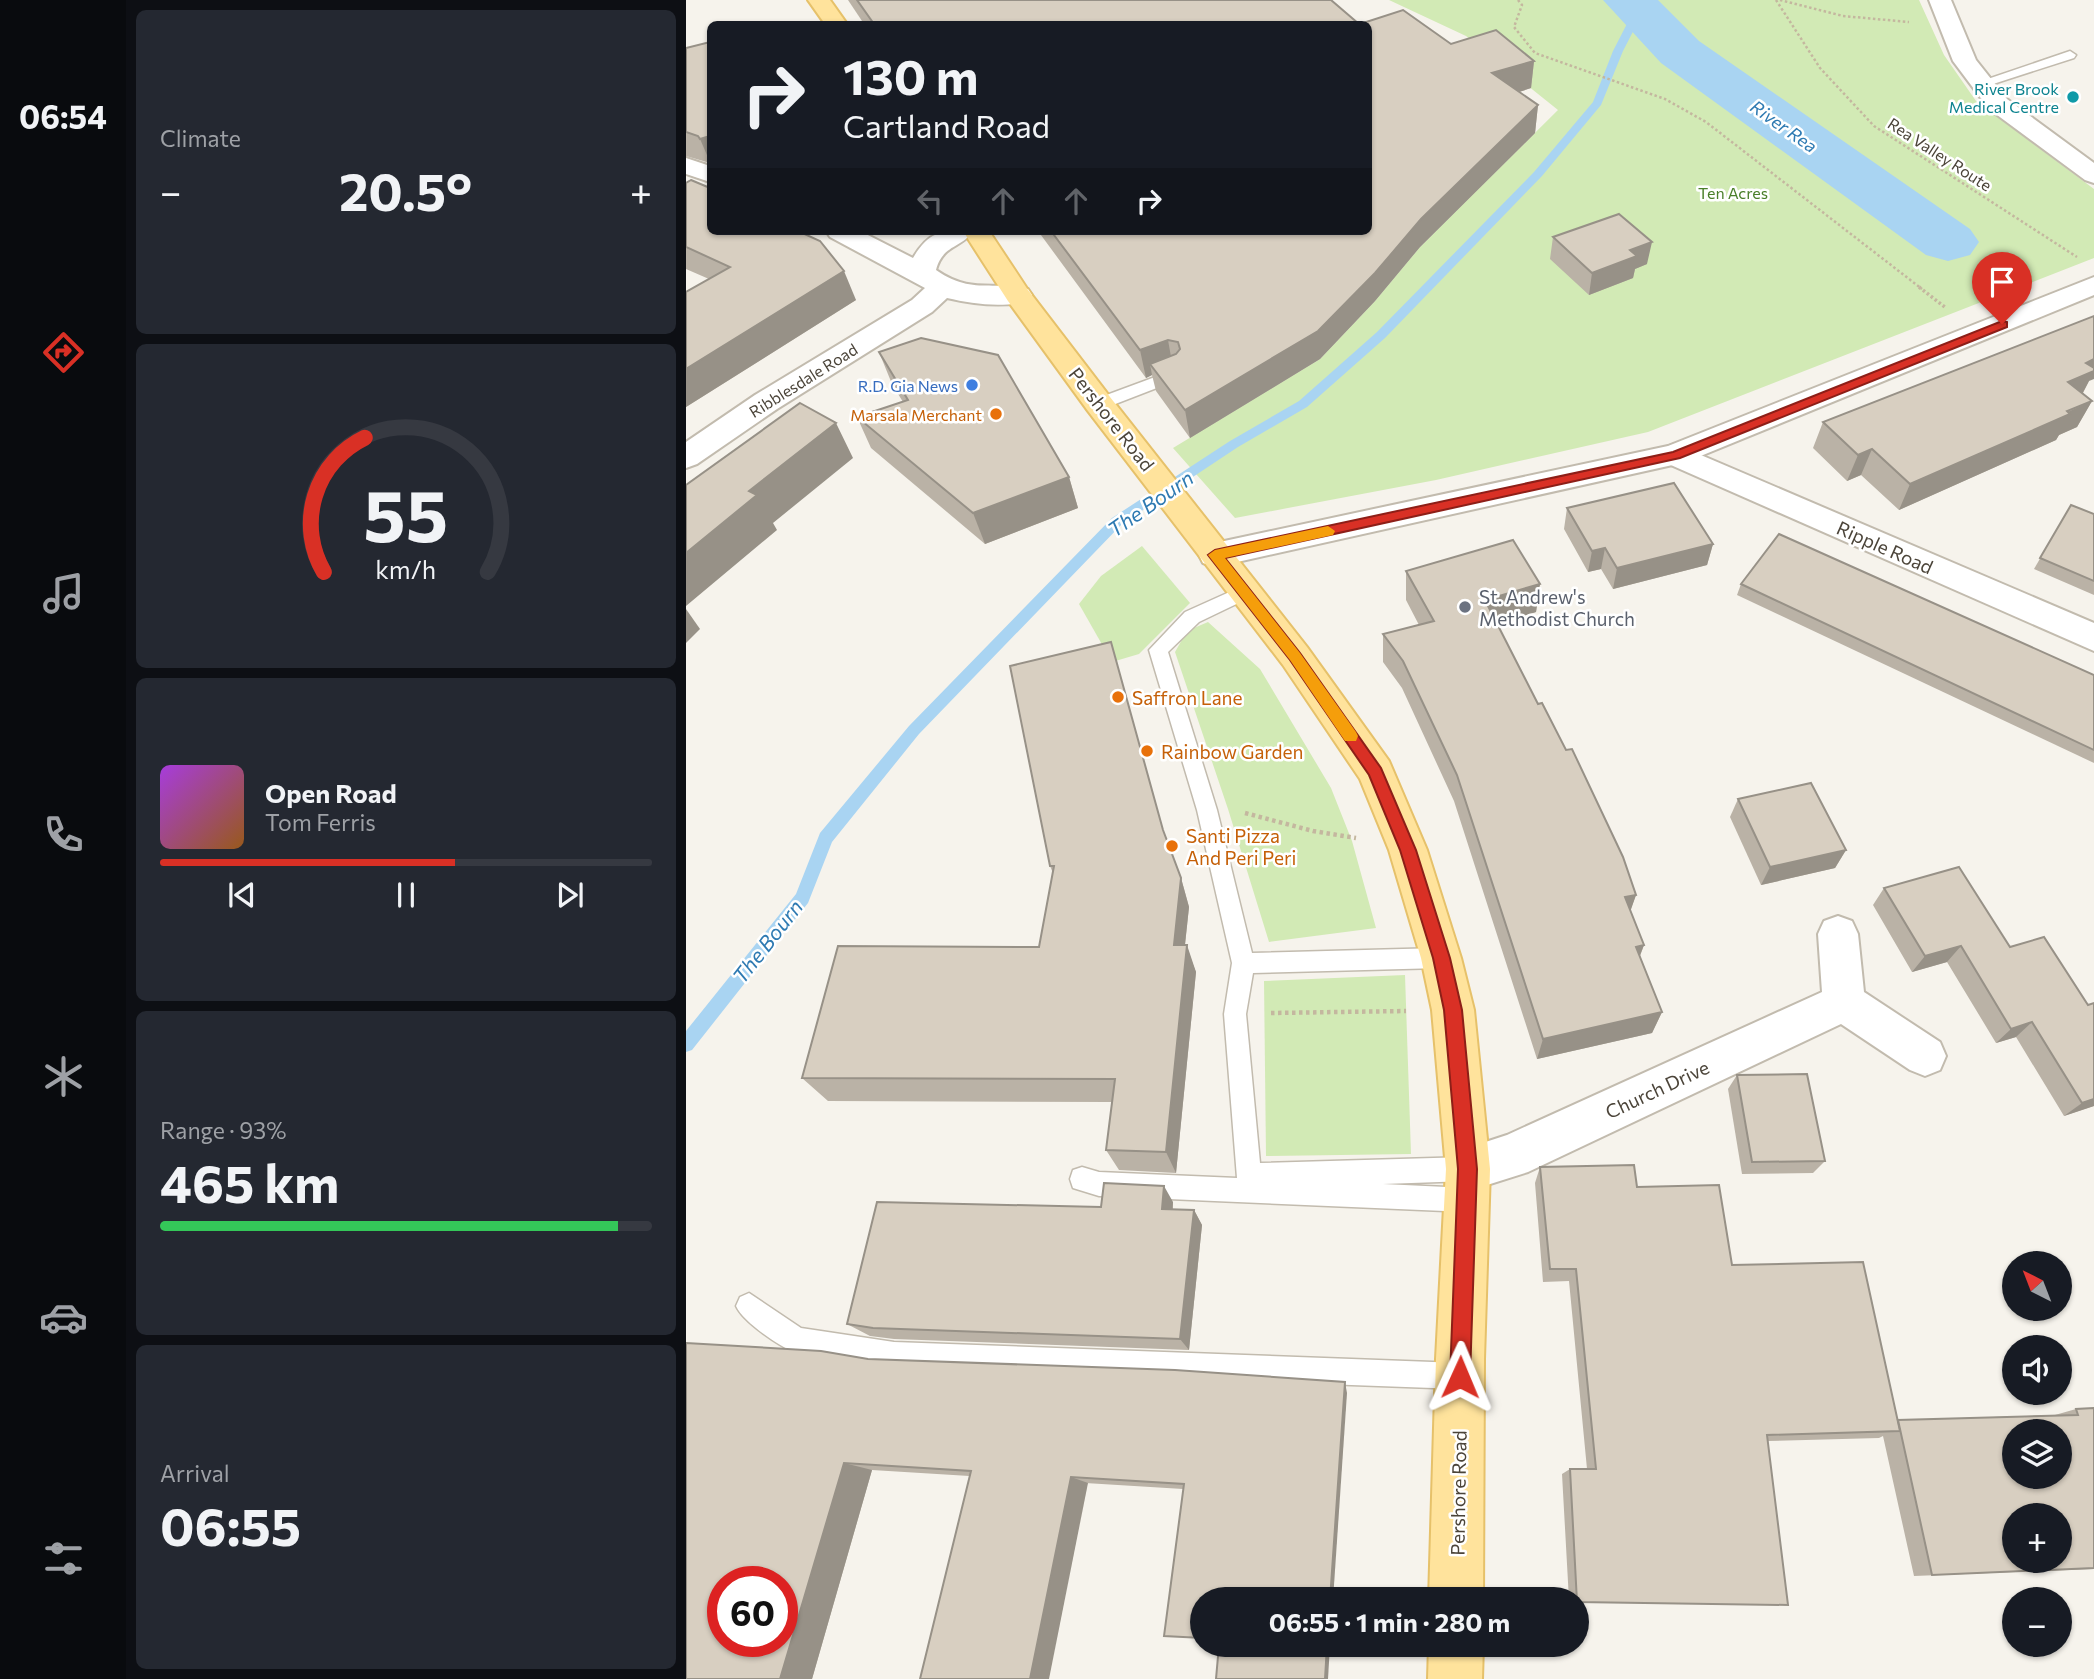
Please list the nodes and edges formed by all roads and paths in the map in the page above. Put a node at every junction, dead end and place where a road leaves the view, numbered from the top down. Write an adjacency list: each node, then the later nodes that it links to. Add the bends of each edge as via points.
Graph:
1 (819, 0): 5 (main road)
2 (1518, 0): 19 (path, via 1522,5 1514,27 1535,53 1665,99 1706,122)
3 (1778, 0): 4 (path, via 1828,15 1886,23); 16 (path, Rea Valley Route, via 1820,68 1874,126)
4 (1945, 10): 7 (street, via 1965,61)
5 (834, 21)
6 (2070, 55): 7 (lane)
7 (1982, 83): 10 (street, via 1998,104)
8 (686, 166): 9 (street)
9 (707, 173)
10 (2094, 175)
11 (845, 235): 17 (street)
12 (877, 235): 15 (street)
13 (951, 235): 15 (street)
14 (978, 235): 18 (main road, Pershore Road)
15 (934, 243): 17 (street, via 925,258)
16 (2089, 273): 19 (street)
17 (928, 289): 18 (street, Ribblesdale Road, via 970,296); 23 (street, Ribblesdale Road)
18 (1018, 295): 21 (main road, Pershore Road)
19 (1979, 334): 22 (street)
20 (1174, 375): 21 (lane)
21 (1099, 404): 24 (main road, Pershore Road)
22 (1675, 455): 24 (street); 26 (street, Ripple Road)
23 (686, 457)
24 (1215, 555): 25 (main road, Pershore Road)
25 (1245, 592): 27 (lane, via 1192,617 1158,650); 28 (main road, Pershore Road, via 1376,772)
26 (2094, 638)
27 (1207, 810): 28 (path, via 1231,810); 31 (lane)
28 (1408, 850): 30 (main road, Pershore Road)
29 (1838, 934): 32 (street)
30 (1441, 958): 31 (lane); 33 (main road, Pershore Road)
31 (1243, 963): 34 (lane)
32 (1844, 1002): 35 (street); 37 (street, Church Drive, via 1512,1156)
33 (1453, 1010): 34 (path); 37 (main road, Pershore Road)
34 (1235, 1014): 37 (lane, via 1249,1176)
35 (1925, 1056)
36 (1082, 1179): 37 (lane, via 1098,1184)
37 (1468, 1184): 39 (main road, Pershore Road)
38 (749, 1306): 39 (lane, via 796,1340 894,1356)
39 (1460, 1377): 40 (main road, Pershore Road)
40 (1456, 1587)
41 (1456, 1657): 42 (main road)
42 (1455, 1679)

